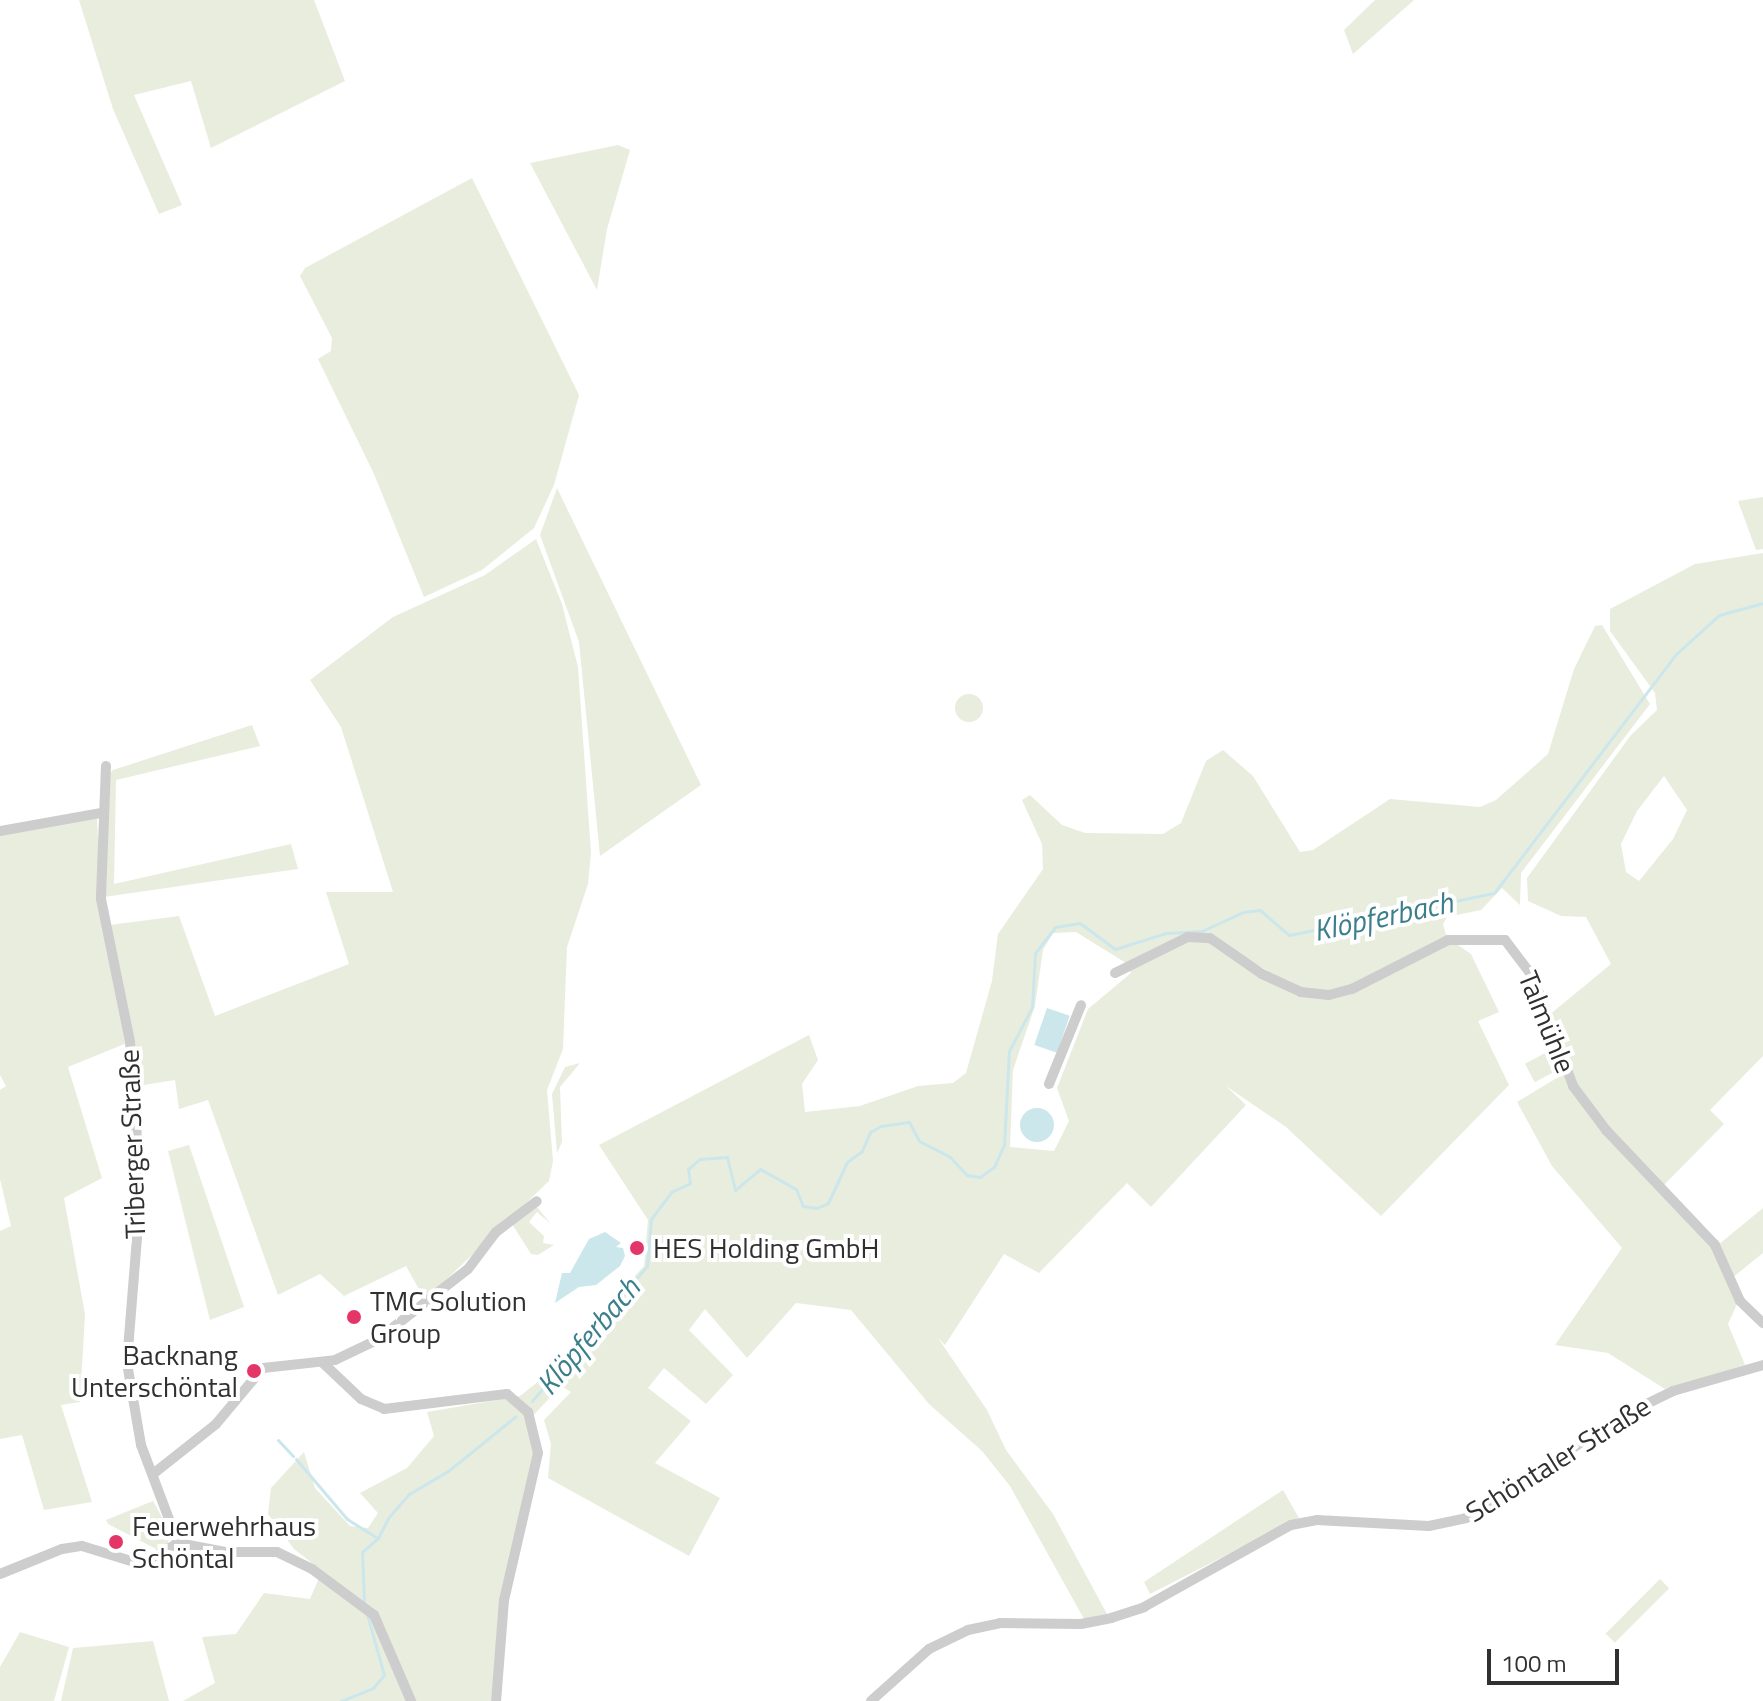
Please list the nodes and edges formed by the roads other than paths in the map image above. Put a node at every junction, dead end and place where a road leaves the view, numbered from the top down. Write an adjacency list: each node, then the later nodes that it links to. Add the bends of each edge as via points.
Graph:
1 (106, 766): 2 (street, Triberger Straße)
2 (101, 813): 3 (street); 11 (street, Triberger Straße, via 103,912 130,1042 136,1112 139,1213 127,1363 133,1414)
3 (0, 831)
4 (1115, 973): 8 (street, Talmühle, via 1188,937 1210,938 1262,974 1301,992 1329,995 1363,985 1448,940 1505,940 1533,977 1573,1086 1606,1130 1715,1245 1740,1301)
5 (1081, 1005): 6 (street)
6 (1049, 1084)
7 (537, 1201): 9 (street, via 496,1232 468,1269 377,1340)
8 (1763, 1323)
9 (322, 1362): 11 (street, via 263,1368 216,1424); 15 (street, via 361,1399 384,1409 507,1394 528,1412 538,1453 504,1600)
10 (1763, 1365): 16 (street, Schöntaler Straße, via 1673,1391 1631,1411 1466,1518 1429,1526 1317,1520 1291,1525 1144,1607 1111,1618 1081,1624 1000,1623 960,1633 902,1668)
11 (153, 1474): 12 (street, Triberger Straße)
12 (178, 1543): 13 (street, via 141,1564 99,1550 62,1549); 14 (street, via 225,1552 277,1552 367,1608 382,1628)
13 (0, 1574)
14 (411, 1701)
15 (496, 1701)
16 (871, 1701)

